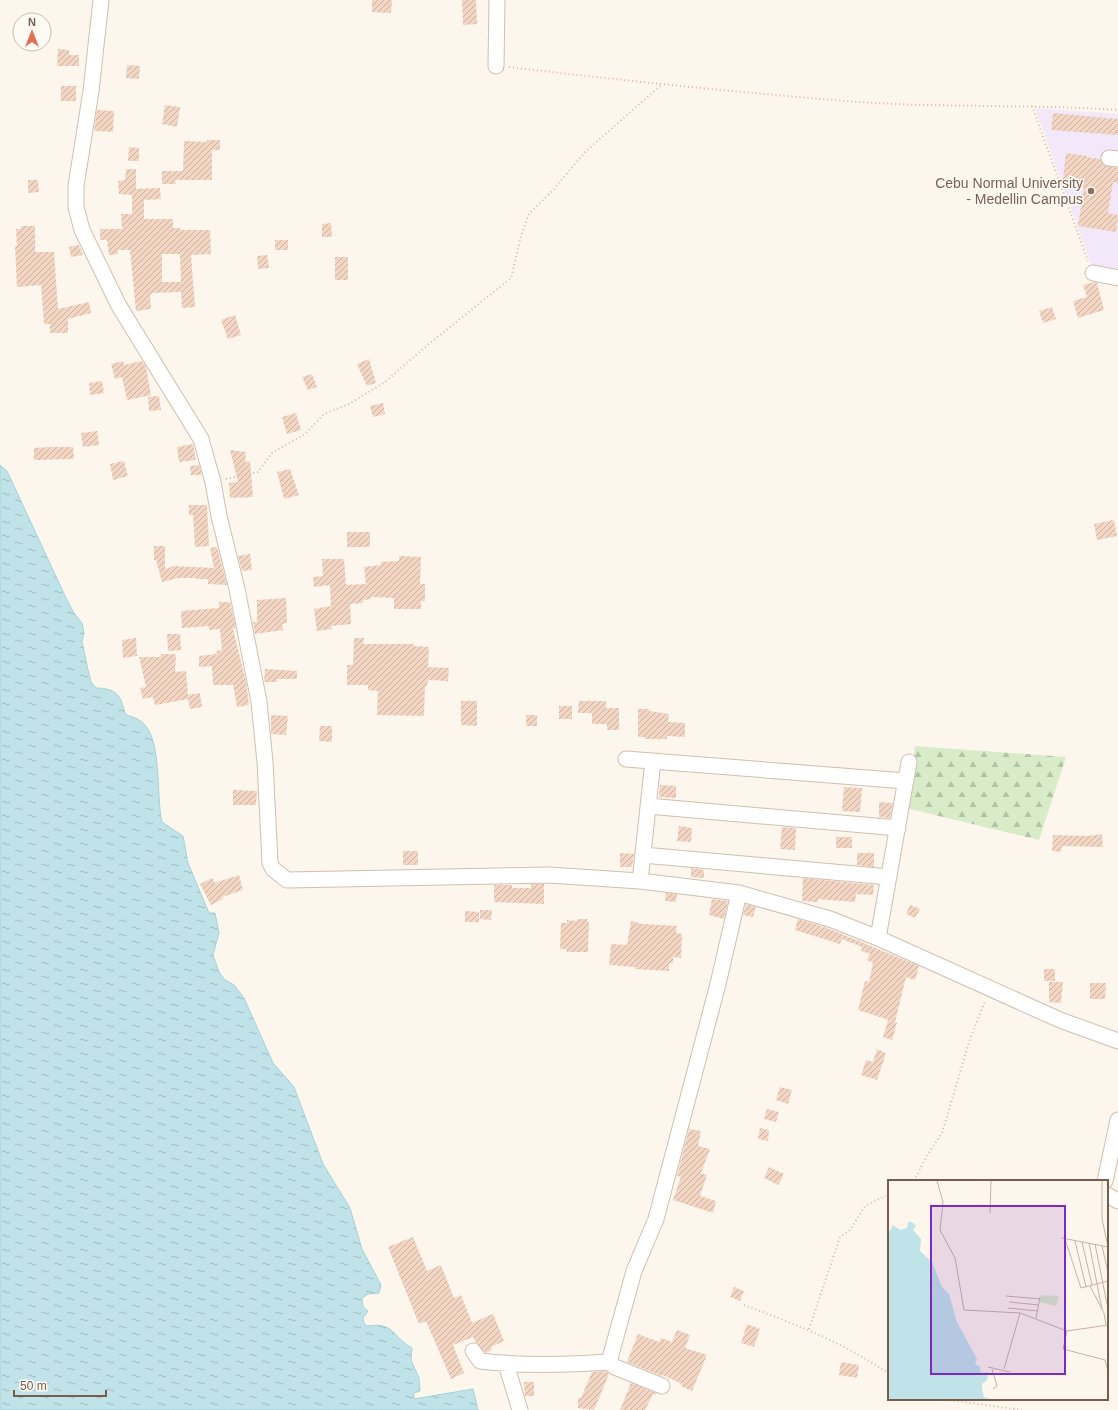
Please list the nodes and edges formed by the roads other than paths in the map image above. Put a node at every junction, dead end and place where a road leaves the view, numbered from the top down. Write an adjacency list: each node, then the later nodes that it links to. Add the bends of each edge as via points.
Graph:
1 (101, 0): 14 (street, via 76,186 76,207 82,230 119,306 201,439 213,482 259,702 265,762 267,838 273,869 288,880 549,875)
2 (497, 0): 3 (street)
3 (496, 66)
4 (1093, 273): 5 (street)
5 (1118, 278)
6 (626, 759): 7 (street)
7 (653, 761): 9 (street); 10 (street)
8 (909, 762): 9 (street)
9 (906, 781): 11 (street)
10 (648, 806): 11 (street); 12 (street)
11 (898, 828): 13 (street)
12 (643, 855): 13 (street); 14 (street)
13 (889, 877): 16 (street)
14 (640, 881): 15 (street)
15 (739, 893): 16 (street, via 830,919); 23 (street, via 718,984 656,1219 634,1272)
16 (878, 938): 17 (street, via 1060,1020)
17 (1118, 1041)
18 (1118, 1120): 19 (street)
19 (1105, 1180)
20 (1108, 1196): 21 (street)
21 (1118, 1201)
22 (473, 1351): 24 (street, via 480,1361)
23 (609, 1362): 24 (street); 25 (street)
24 (506, 1364): 26 (street)
25 (662, 1386)
26 (520, 1410)

